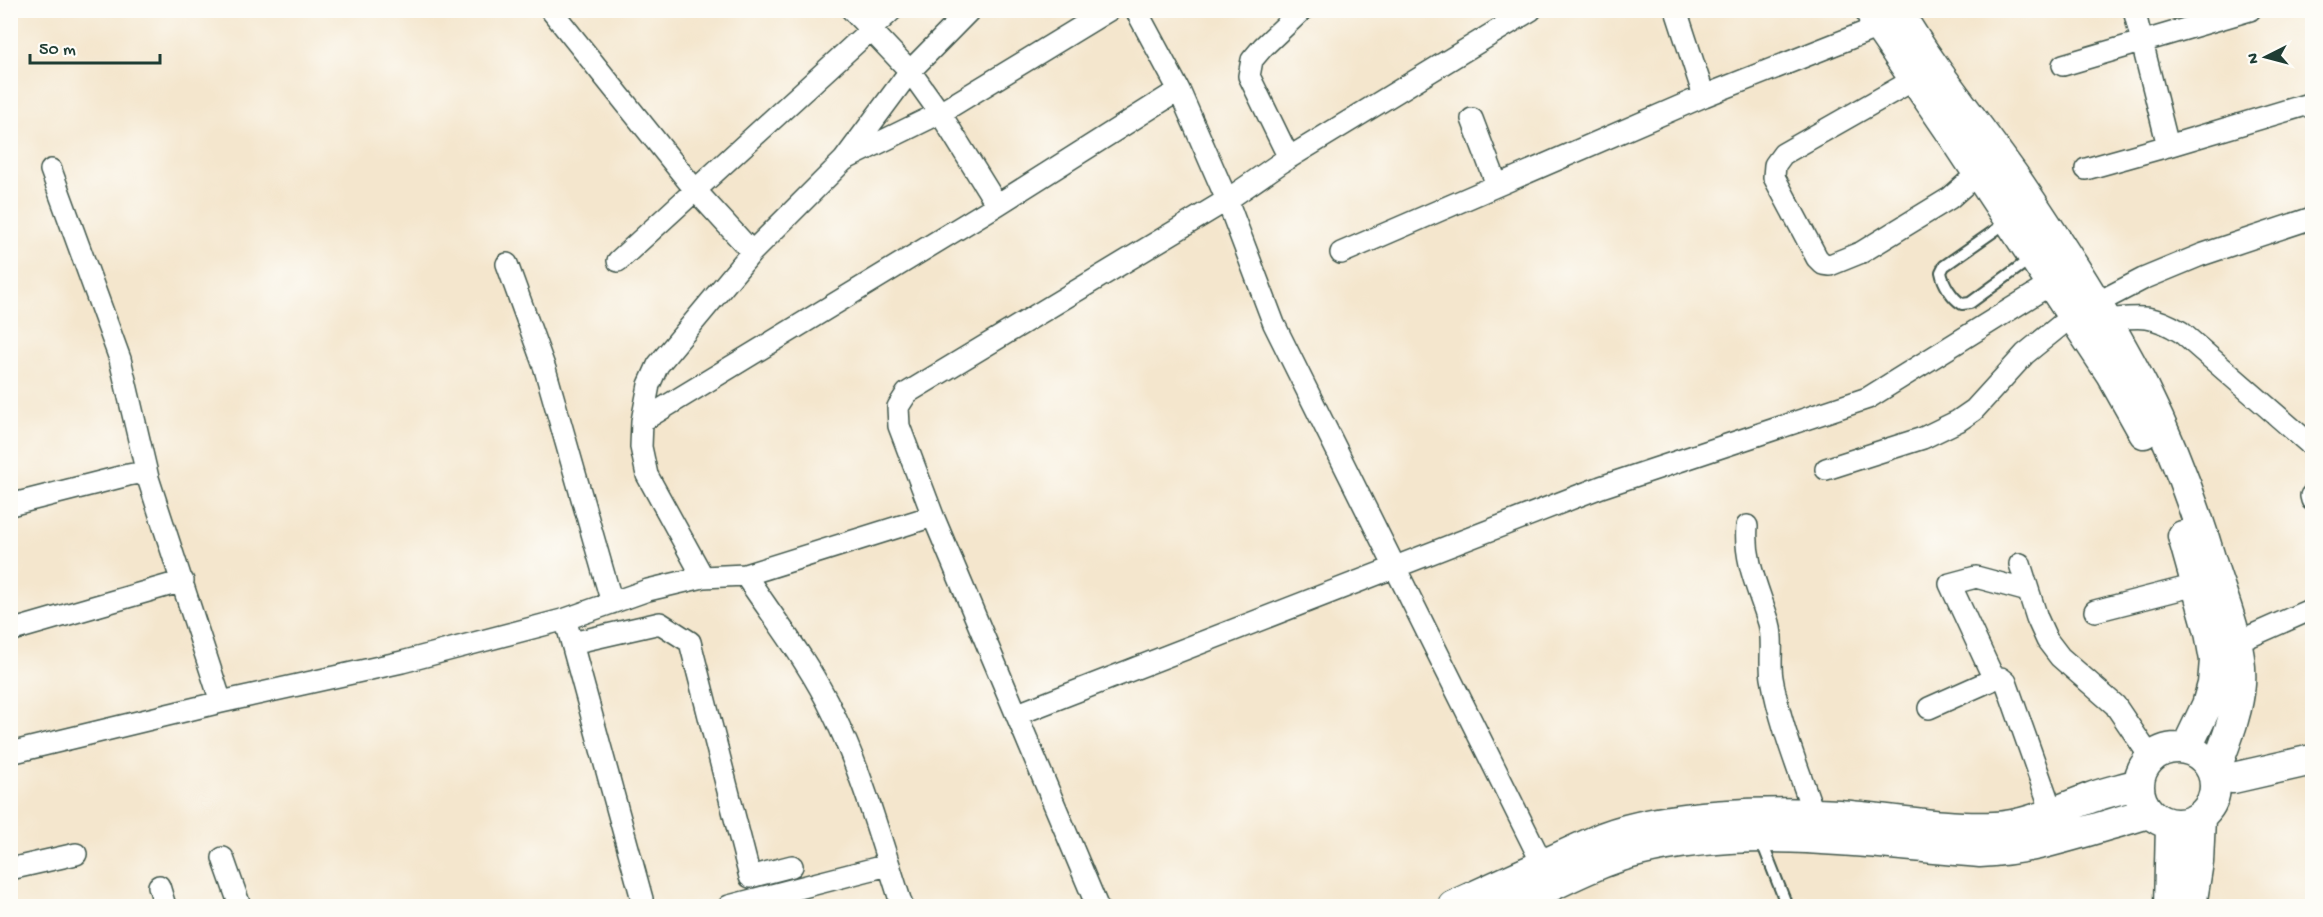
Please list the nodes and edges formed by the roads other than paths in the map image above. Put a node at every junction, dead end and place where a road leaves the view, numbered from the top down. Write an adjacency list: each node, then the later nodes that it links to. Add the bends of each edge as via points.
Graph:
1 (551, 10): 30 (street)
2 (852, 10): 13 (street)
3 (892, 10): 13 (street)
4 (970, 10): 16 (street)
5 (1109, 10): 21 (street)
6 (1136, 10): 18 (street)
7 (1302, 10): 24 (street, via 1252,60 1249,76)
8 (1531, 10): 24 (street)
9 (1676, 10): 19 (street)
10 (2134, 10): 14 (street)
11 (2250, 10): 14 (street)
12 (1887, 17): 17 (street); 19 (street); 40 (street, via 2021,187)
13 (870, 30): 16 (street); 30 (street)
14 (2142, 42): 15 (street); 23 (street)
15 (2063, 65)
16 (910, 71): 21 (street); 25 (street)
17 (1915, 79): 28 (street); 28 (street, via 1783,153 1775,165 1774,177 1817,258 1830,265 1862,252 1950,198)
18 (1179, 90): 31 (street); 32 (street)
19 (1704, 96): 29 (street)
20 (2313, 103): 23 (street)
21 (940, 113): 25 (street); 32 (street)
22 (1472, 118): 29 (street)
23 (2168, 146): 26 (street)
24 (1289, 158): 31 (street)
25 (844, 160): 35 (street)
26 (2086, 169)
27 (51, 170): 45 (street, via 120,358)
28 (1978, 173): 34 (street)
29 (1497, 185): 36 (street)
30 (696, 191): 35 (street); 38 (street)
31 (1227, 200): 47 (street, via 907,393 898,407 899,426); 50 (street, via 1274,324)
32 (997, 205): 42 (street)
33 (2313, 218): 41 (street, via 2201,255 2143,279)
34 (2009, 220): 37 (street); 37 (lane, via 1944,266 1942,279 1962,304 1970,303)
35 (752, 252): 42 (street, via 658,365 649,385)
36 (1341, 254)
37 (2033, 257): 40 (street)
38 (618, 261)
39 (507, 264): 56 (street, via 545,369)
40 (2063, 277): 41 (street); 50 (street, via 1868,398 1601,488)
41 (2091, 313): 43 (street, via 2151,317 2181,332); 44 (street, via 2025,354 1974,410 1958,421 1923,438); 54 (street, via 2111,374 2141,424 2180,524); 62 (street, via 2142,385 2166,436 2198,517)
42 (642, 421): 52 (street, via 641,447 647,475)
43 (2313, 446)
44 (1826, 469)
45 (148, 478): 46 (street, via 139,473 128,475); 53 (street)
46 (10, 505)
47 (933, 516): 51 (street); 66 (street)
48 (1747, 526): 73 (street, via 1751,574 1769,625 1771,675)
49 (2020, 564): 55 (street)
50 (1395, 568): 66 (street); 79 (street)
51 (745, 575): 52 (street); 78 (street, via 833,713 864,786)
52 (699, 578): 56 (street)
53 (183, 581): 60 (street); 64 (street)
54 (2196, 585): 58 (street); 67 (street, via 2215,660 2213,684)
55 (2028, 591): 63 (street, via 1976,577 1950,584); 70 (street, via 2048,640 2060,657 2115,705)
56 (612, 603): 59 (street)
57 (2313, 609): 62 (street)
58 (2095, 611)
59 (566, 619): 61 (street); 64 (street, via 402,662)
60 (10, 631)
61 (572, 643): 80 (street, via 660,623 690,642 750,877); 84 (street)
62 (2235, 643): 71 (street, via 2240,684 2234,716)
63 (1994, 679): 65 (street); 72 (street, via 2006,682)
64 (221, 702): 68 (street)
65 (1929, 708)
66 (1018, 714): 89 (street)
67 (2187, 749): 70 (street, via 2168,749); 71 (street, via 2198,754)
68 (11, 751)
69 (2313, 760): 71 (street, via 2234,778)
70 (2145, 771): 72 (street); 74 (street, via 2142,803)
71 (2214, 774): 74 (street, via 2214,798 2208,809)
72 (2052, 812): 73 (street, via 1997,827)
73 (1814, 815): 75 (street)
74 (2173, 818): 75 (street, via 2003,851 1980,852); 93 (street); 94 (street, via 2198,862)
75 (1759, 826): 79 (street, via 1680,820 1629,828); 91 (street, via 1709,840 1637,852 1600,864); 92 (lane)
76 (76, 854): 81 (street)
77 (223, 858): 86 (street)
78 (888, 865): 83 (street, via 841,877); 88 (street)
79 (1543, 865): 90 (street)
80 (792, 866)
81 (10, 869)
82 (159, 886): 85 (street)
83 (805, 893): 87 (street)
84 (642, 899)
85 (165, 906)
86 (240, 906)
87 (729, 906)
88 (902, 906)
89 (1097, 906)
90 (1453, 906)
91 (1509, 906)
92 (1787, 906)
93 (2169, 906)
94 (2191, 906)

